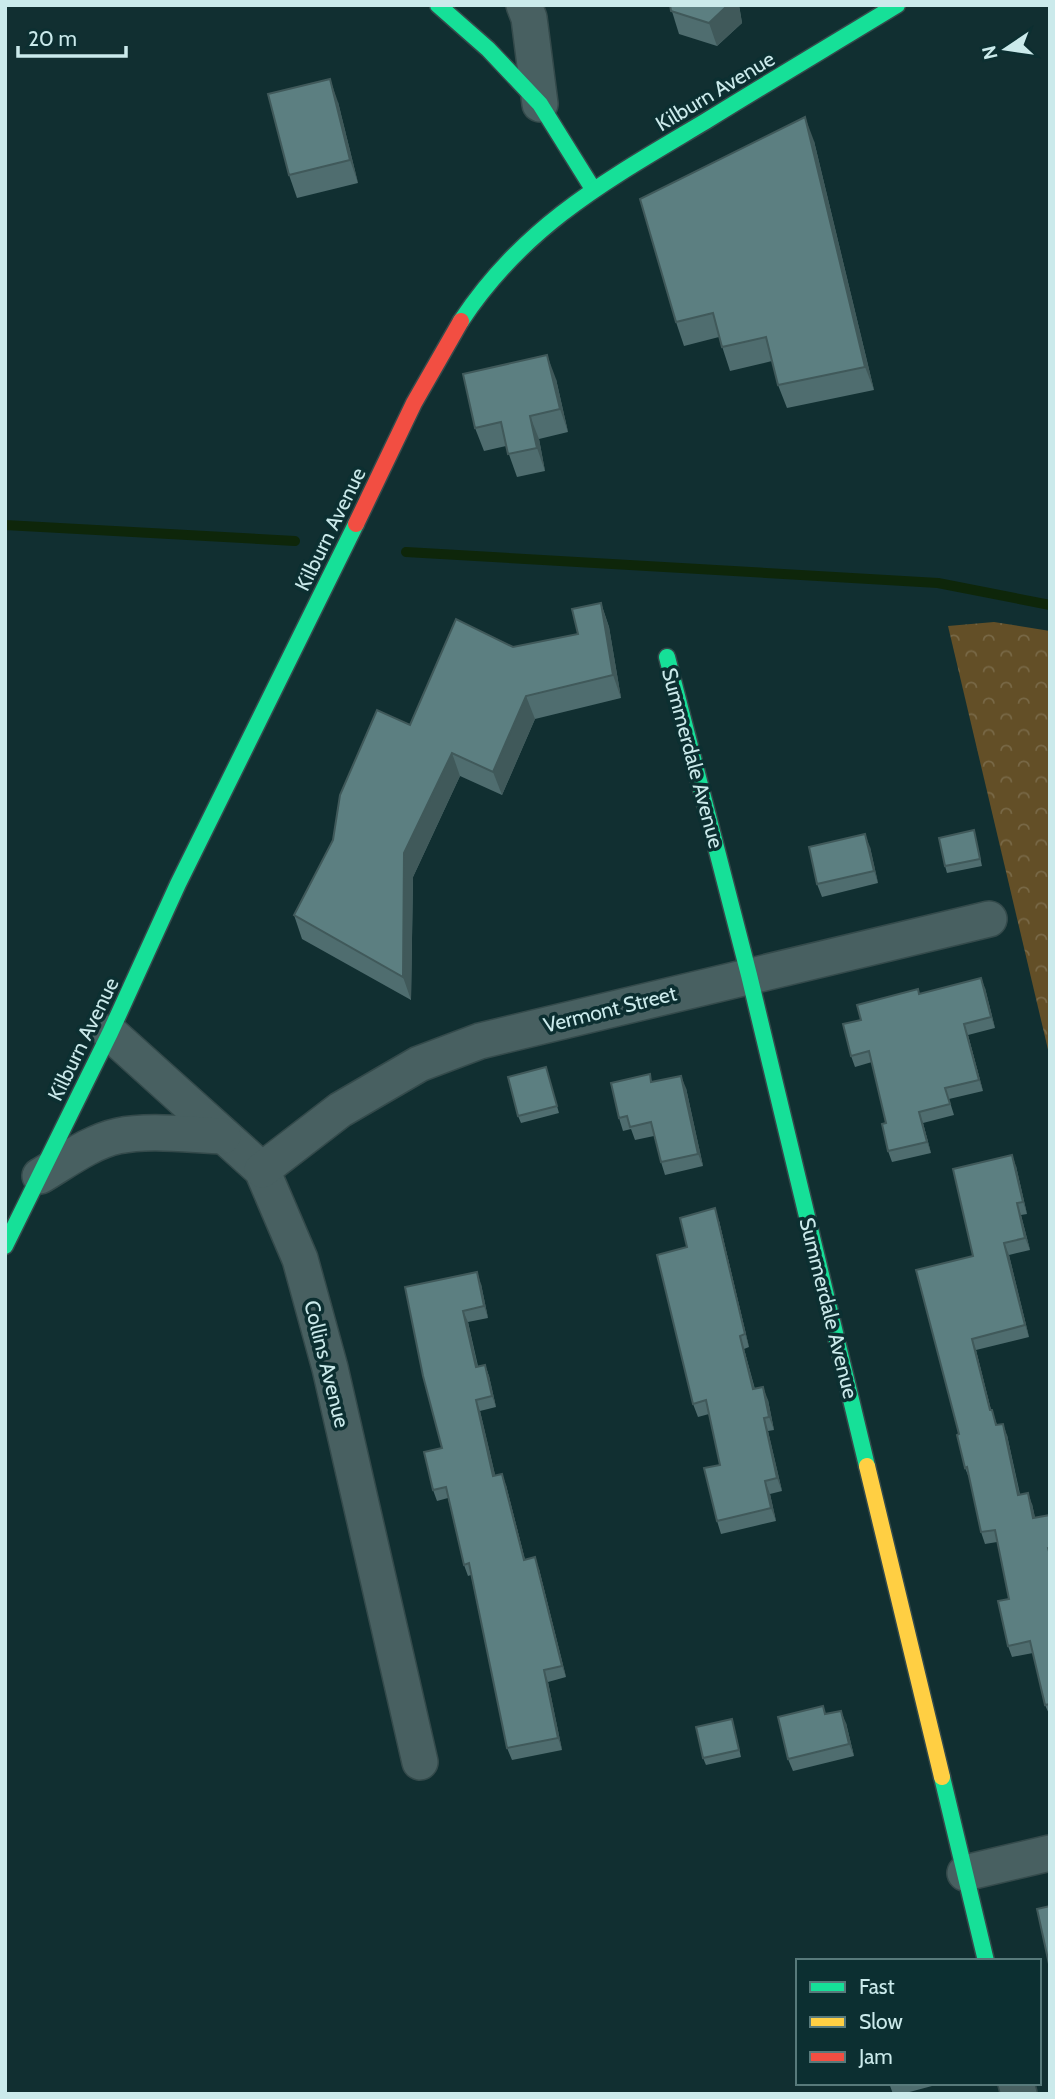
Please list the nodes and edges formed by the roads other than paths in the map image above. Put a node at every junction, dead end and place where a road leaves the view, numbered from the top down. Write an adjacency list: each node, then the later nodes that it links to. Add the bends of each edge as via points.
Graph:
1 (438, 5): 4 (street)
2 (524, 5): 4 (street)
3 (897, 5): 5 (street, Kilburn Avenue)
4 (540, 104): 5 (street)
5 (593, 189): 9 (street, Kilburn Avenue, via 531,237 481,291 446,344 184,872)
6 (667, 657): 8 (street, Summerdale Avenue)
7 (989, 919): 8 (street, Vermont Street)
8 (750, 975): 11 (street, Vermont Street, via 480,1041 419,1064 340,1110); 16 (street, Summerdale Avenue)
9 (110, 1033): 10 (street, Collins Avenue); 12 (street, Kilburn Avenue)
10 (223, 1136): 11 (street, Collins Avenue); 12 (street, via 119,1136)
11 (262, 1170): 14 (street, Collins Avenue, via 300,1259 330,1368)
12 (40, 1176): 13 (street, Kilburn Avenue)
13 (5, 1246)
14 (419, 1762)
15 (1050, 1853): 16 (street)
16 (965, 1873): 17 (street, Summerdale Avenue)
17 (986, 1959)

